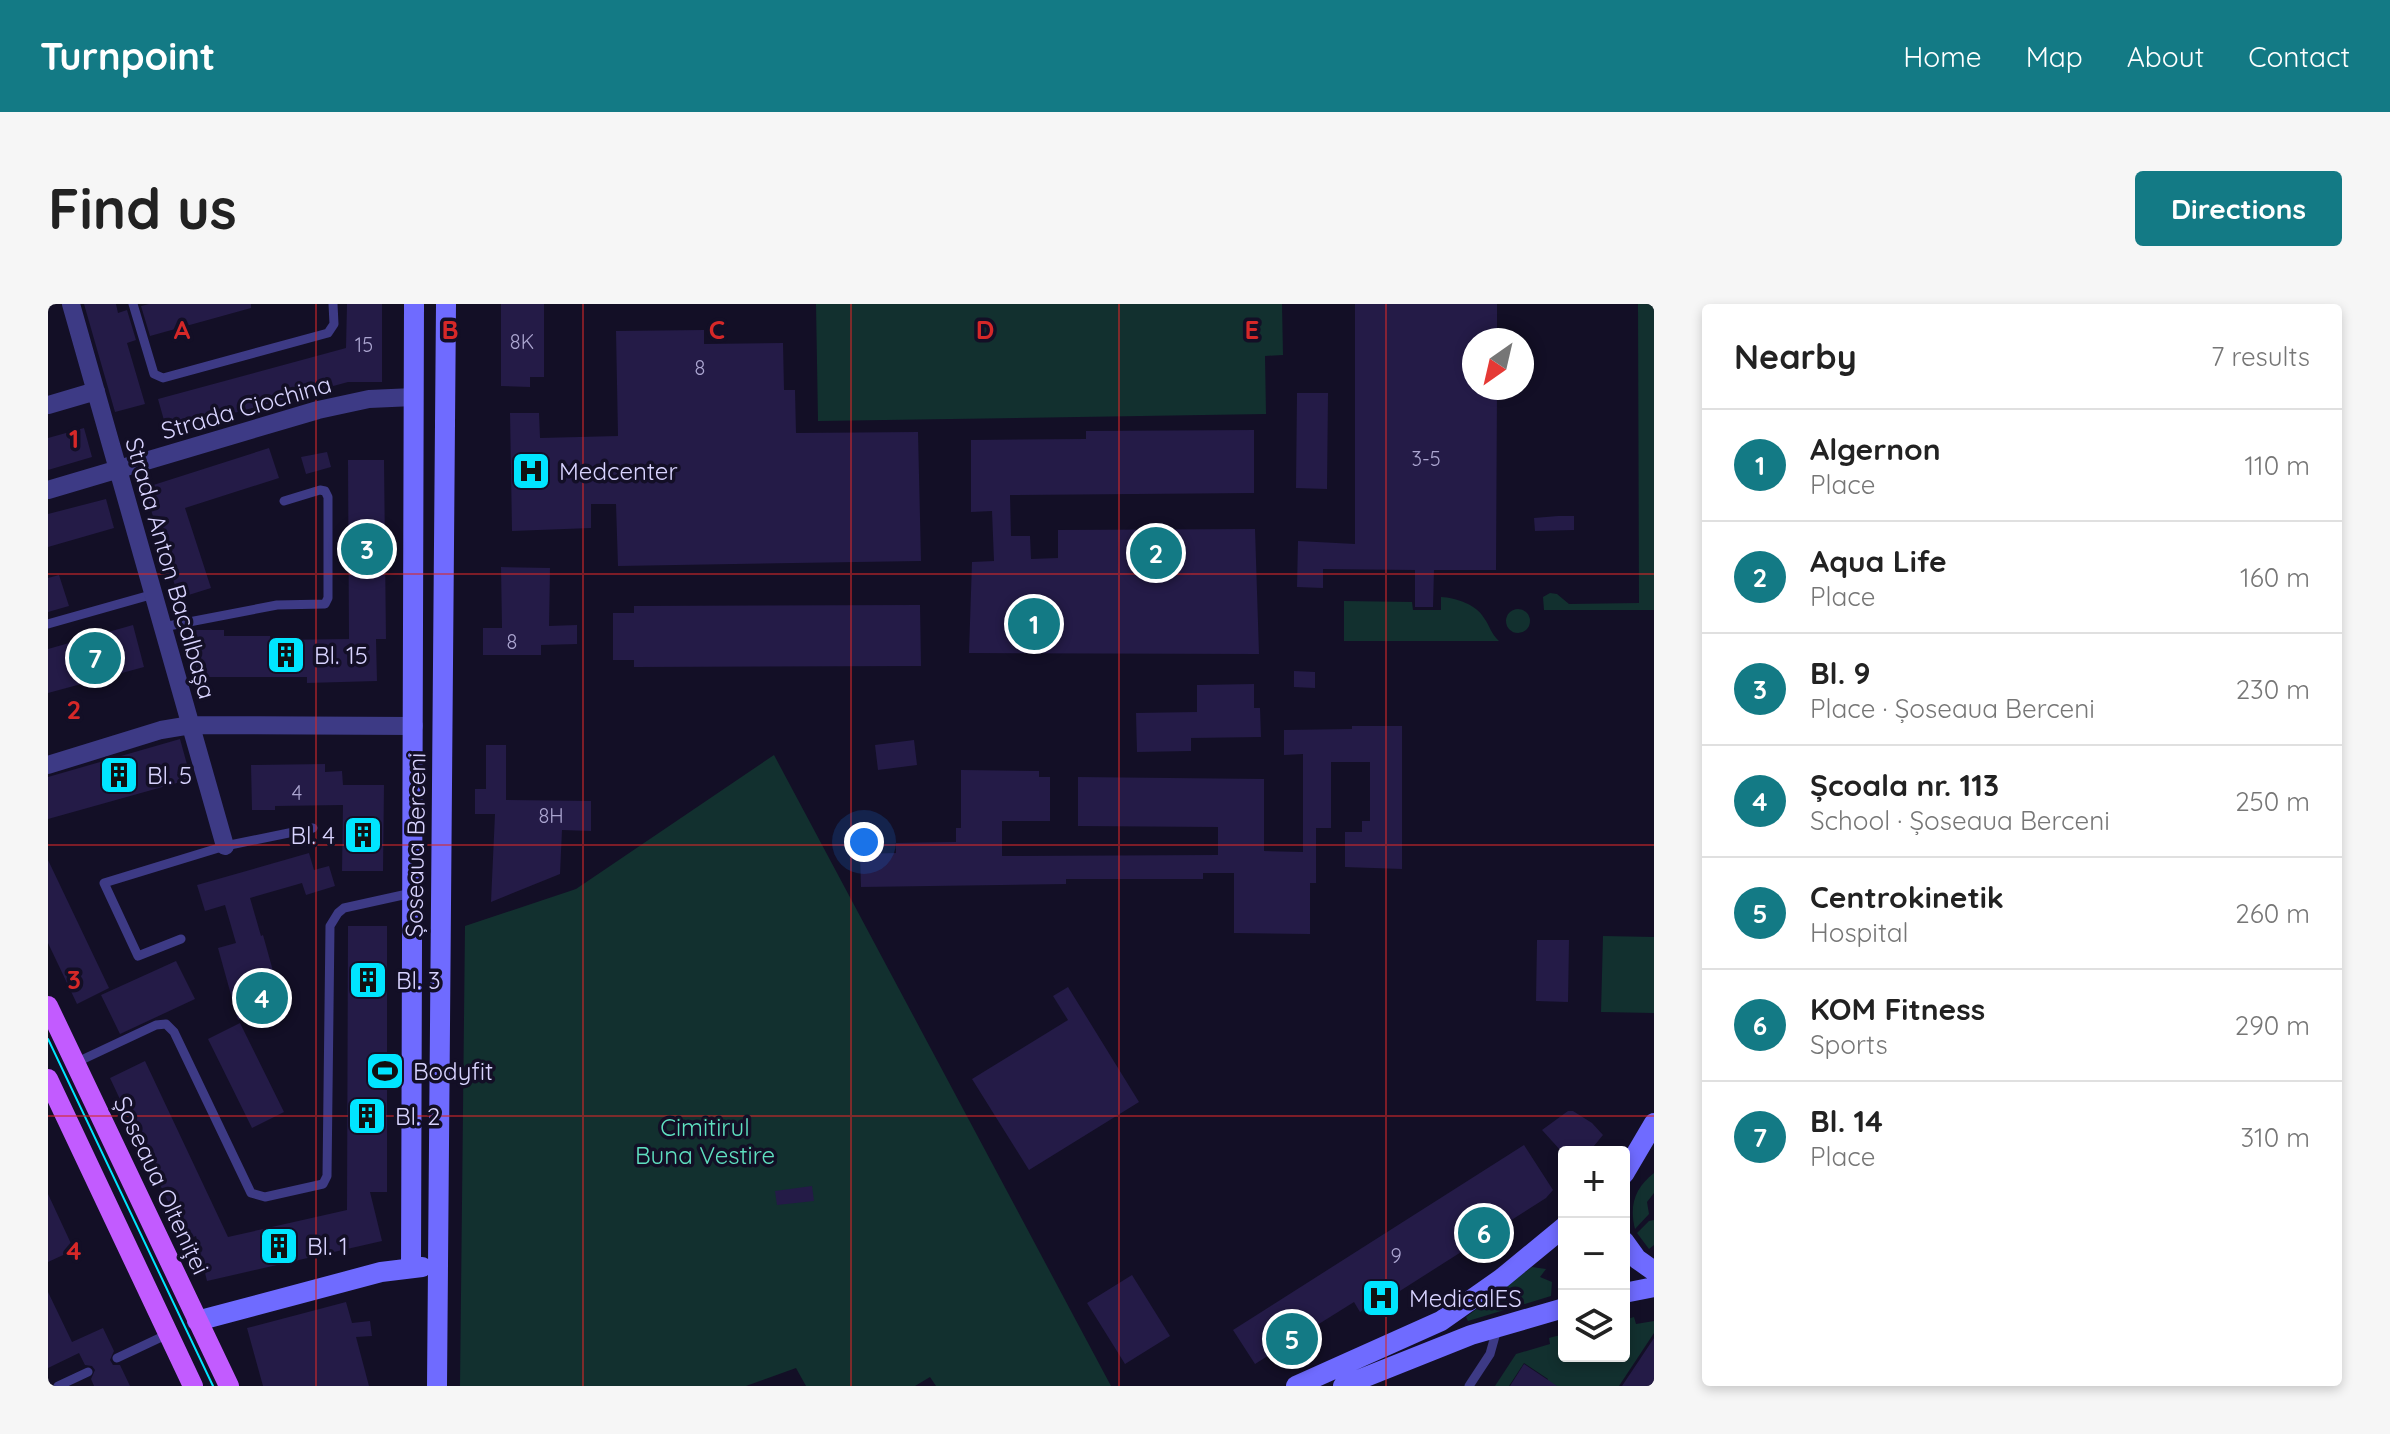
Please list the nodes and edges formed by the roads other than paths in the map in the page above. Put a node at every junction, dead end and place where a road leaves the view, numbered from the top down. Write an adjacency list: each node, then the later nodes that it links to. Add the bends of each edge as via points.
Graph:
1 (71, 304): 6 (street, Strada Anton Bacalbașa)
2 (133, 304): 3 (lane, via 154,374 163,378 328,333 334,324)
3 (333, 304)
4 (414, 304): 7 (main road, Șoseaua Berceni)
5 (446, 304): 13 (main road, Șoseaua Berceni)
6 (96, 391): 8 (street); 9 (street, Strada Anton Bacalbașa)
7 (414, 397): 9 (street, Strada Ciochina, via 331,407); 12 (main road, Șoseaua Berceni)
8 (48, 405)
9 (118, 469): 10 (street, Strada Ciochina); 14 (street, Strada Anton Bacalbașa)
10 (48, 490)
11 (284, 501): 16 (lane, via 320,490 328,497 325,604 277,605)
12 (414, 559): 13 (main road); 18 (main road, Șoseaua Berceni)
13 (444, 559): 34 (main road, Șoseaua Berceni)
14 (154, 594): 15 (lane); 16 (street, Strada Anton Bacalbașa)
15 (48, 624)
16 (163, 627): 17 (street, Strada Anton Bacalbașa)
17 (191, 725): 18 (street); 19 (street); 21 (street, Strada Anton Bacalbașa)
18 (414, 726): 22 (main road, Șoseaua Berceni)
19 (48, 765)
20 (313, 828): 21 (lane)
21 (225, 846): 23 (lane, via 104,883 138,956)
22 (414, 893): 25 (lane, via 344,908 330,926 323,1184 265,1197 251,1193 166,1024); 33 (main road, Șoseaua Berceni)
23 (181, 939)
24 (48, 1006): 25 (main road, Șoseaua Olteniței)
25 (75, 1063): 39 (main road, Șoseaua Olteniței)
26 (48, 1079): 41 (main road)
27 (1654, 1123): 29 (main road)
28 (1654, 1153): 30 (main road)
29 (1630, 1165)
30 (1630, 1171)
31 (1558, 1232): 48 (main road, via 1441,1321)
32 (1630, 1249): 35 (main road)
33 (411, 1267): 34 (main road); 39 (main road)
34 (438, 1267): 47 (main road, Șoseaua Berceni)
35 (1654, 1271)
36 (1654, 1287): 37 (main road)
37 (1630, 1292)
38 (1558, 1310): 40 (main road)
39 (197, 1321): 41 (main road); 46 (main road, Șoseaua Olteniței)
40 (1498, 1327): 49 (main road); 50 (lane, via 1490,1354)
41 (169, 1333): 42 (lane); 45 (main road)
42 (117, 1358)
43 (88, 1372): 44 (lane)
44 (58, 1386)
45 (193, 1386)
46 (229, 1386)
47 (437, 1386)
48 (1296, 1386)
49 (1343, 1386)
50 (1469, 1386)

